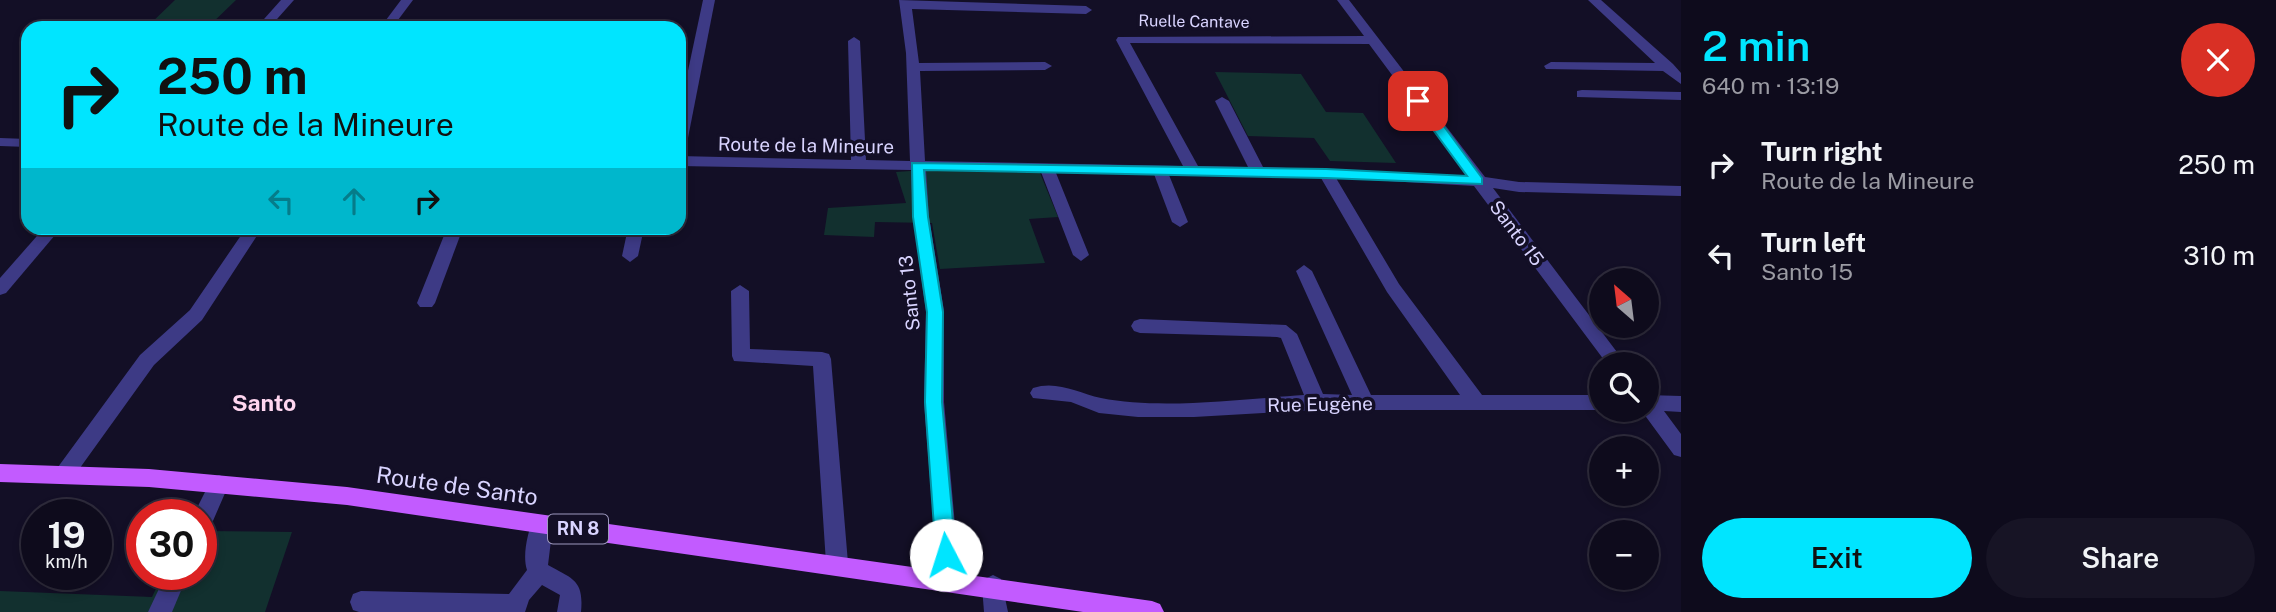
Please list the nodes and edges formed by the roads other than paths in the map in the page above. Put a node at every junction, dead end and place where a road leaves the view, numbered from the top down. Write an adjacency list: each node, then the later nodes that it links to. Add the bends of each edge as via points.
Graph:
1 (288, 0): 8 (street)
2 (407, 0): 9 (street)
3 (709, 0): 19 (street)
4 (1343, 0): 10 (street, Santo 15)
5 (1594, 0): 15 (street)
6 (905, 3): 7 (street); 14 (street, Santo 13)
7 (1086, 10)
8 (268, 21)
9 (391, 21)
10 (1374, 40): 27 (street, Ruelle Cantave, via 1124,38); 30 (street, Santo 15)
11 (855, 41): 23 (street)
12 (1045, 66): 14 (street)
13 (1551, 66): 15 (street)
14 (911, 67): 24 (street, Santo 13)
15 (1677, 75)
16 (1582, 94): 17 (street)
17 (1681, 96)
18 (1222, 102): 28 (street)
19 (686, 113)
20 (0, 142): 21 (street)
21 (21, 143)
22 (686, 162): 23 (street, Route de la Mineure)
23 (859, 165): 24 (street, Route de la Mineure)
24 (917, 166): 25 (street, Route de la Mineure); 61 (street, Santo 13, via 935,312 934,402)
25 (1047, 169): 26 (street, Route de la Mineure); 37 (street)
26 (1160, 171): 27 (street, Route de la Mineure); 32 (street)
27 (1193, 171): 28 (street, Route de la Mineure)
28 (1258, 172): 29 (street, Route de la Mineure)
29 (1326, 173): 30 (street, Route de la Mineure); 48 (street, via 1387,278)
30 (1478, 181): 31 (street, Route de la Mineure, via 1519,187); 44 (street, Santo 15)
31 (1681, 191)
32 (1180, 222)
33 (47, 235): 40 (street)
34 (249, 235): 55 (street, via 196,314 147,360)
35 (452, 235): 42 (street)
36 (634, 235): 38 (street)
37 (1081, 255)
38 (630, 256)
39 (1304, 271): 47 (street)
40 (0, 289)
41 (740, 291): 59 (street, via 741,356 821,359)
42 (426, 303)
43 (1140, 326): 46 (street, via 1280,330 1288,334)
44 (1608, 352)
45 (1040, 393): 46 (street, Rue Eugène, via 1138,409)
46 (1317, 402): 47 (street, Rue Eugène)
47 (1365, 402): 48 (street, Rue Eugène)
48 (1477, 403): 49 (street, Rue Eugène)
49 (1589, 403)
50 (1659, 404): 51 (street)
51 (1681, 404)
52 (1659, 420): 53 (street)
53 (1681, 449)
54 (0, 473): 55 (main road, Route de Santo / RN 8)
55 (65, 473): 56 (main road, Route de Santo / RN 8)
56 (219, 484): 57 (street); 58 (main road, Route de Santo / RN 8, via 396,502)
57 (212, 499)
58 (542, 524): 59 (main road, Route de Santo / RN 8); 60 (street, via 535,561)
59 (837, 563): 61 (main road, Route de Santo / RN 8)
60 (539, 572): 65 (street); 67 (street, via 568,588)
61 (948, 581): 62 (main road, Route de Santo / RN 8)
62 (993, 586): 68 (street); 69 (main road, Route de Santo / RN 8)
63 (170, 590): 66 (street)
64 (361, 602): 65 (street)
65 (514, 609)
66 (160, 612)
67 (569, 612)
68 (996, 612)
69 (1153, 612)

